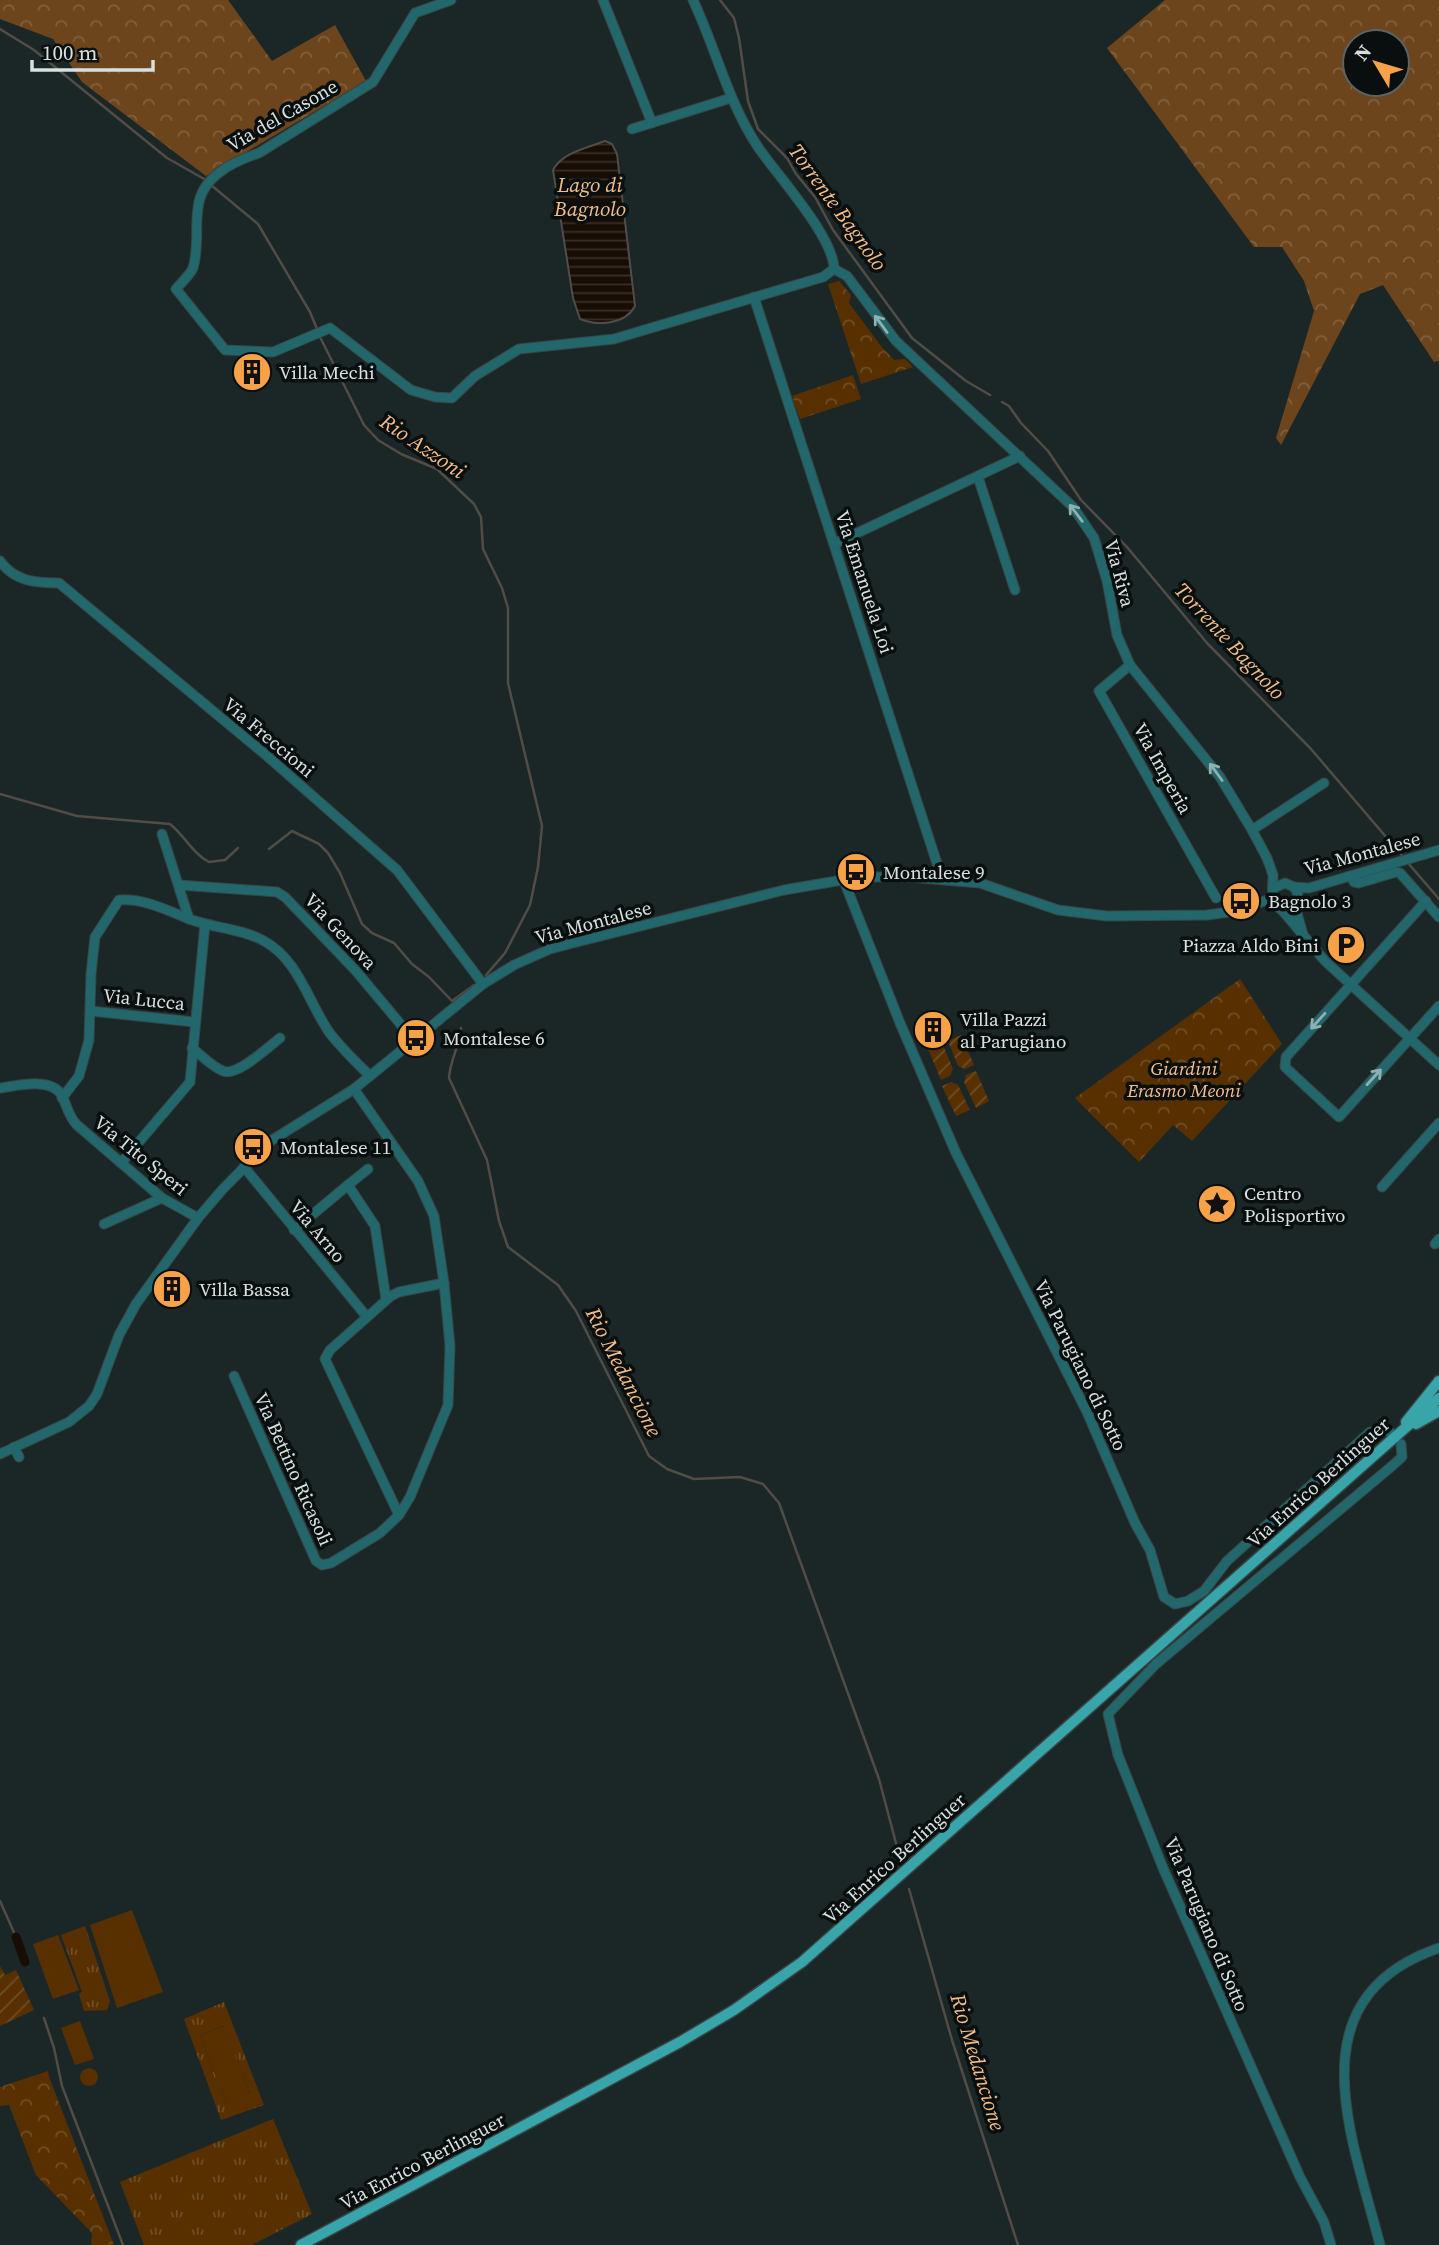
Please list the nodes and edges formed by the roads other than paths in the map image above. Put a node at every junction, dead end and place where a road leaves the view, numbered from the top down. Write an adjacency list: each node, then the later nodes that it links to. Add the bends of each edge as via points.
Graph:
1 (451, 0): 8 (street, Via del Casone, via 415,13 373,82 212,177 205,186 198,206 193,270 176,289 221,347 273,352 330,328 411,390 452,398 475,376 519,349 614,339)
2 (603, 0): 5 (street)
3 (693, 0): 4 (street)
4 (731, 98): 5 (street); 7 (street, via 757,145 824,239)
5 (652, 123): 6 (street)
6 (632, 129)
7 (834, 269): 8 (street, via 828,275); 9 (street, Via Riva, one-way to 7, via 896,341 848,276)
8 (754, 297): 11 (street, Via Emanuela Loi)
9 (1020, 456): 10 (street); 14 (street, Via Riva, one-way to 9, via 1117,635 1094,538 1073,507)
10 (978, 477): 11 (street); 13 (street)
11 (834, 544): 21 (street, Via Emanuela Loi)
12 (0, 561): 35 (street, Via Freccioni, via 13,576 59,583 267,756 397,870)
13 (1015, 590)
14 (1130, 665): 16 (street, Via Riva, one-way to 14, via 1220,777); 26 (street, Via Imperia, via 1099,691)
15 (1324, 783): 16 (street)
16 (1252, 830): 19 (street, Via Riva)
17 (162, 834): 23 (street)
18 (1439, 850): 20 (street, Via Montalese)
19 (1269, 862): 24 (street, Via Riva); 25 (street, Via Riva)
20 (1351, 876): 24 (street, Via Montalese, via 1309,888); 28 (street, via 1359,883 1400,873)
21 (942, 878): 22 (street, Via Montalese); 27 (street, Via Montalese, via 997,888 1066,911 1107,916 1206,915)
22 (845, 879): 35 (street, Via Montalese, via 551,949); 66 (street, Via Parugiano di Sotto, via 956,1153 1087,1412 1150,1550 1164,1597 1175,1604 1204,1591 1227,1561 1370,1432)
23 (179, 885): 32 (street); 42 (street, Via Genova, via 276,892 285,897)
24 (1289, 885): 25 (street, Via Montalese); 29 (street, Via Montalese, via 1298,900)
25 (1274, 888): 27 (street)
26 (1216, 898)
27 (1271, 899): 30 (street)
28 (1426, 901): 31 (street); 36 (street)
29 (1295, 905): 30 (street, Via Montalese); 34 (street)
30 (1282, 910): 34 (street)
31 (1439, 917)
32 (189, 919): 33 (street); 38 (street, via 148,903 120,900 95,937)
33 (205, 924): 39 (street); 45 (street, via 271,944 296,974 331,1035)
34 (1304, 937): 36 (street)
35 (484, 984): 42 (street, Via Montalese)
36 (1351, 985): 41 (street); 41 (street, one-way to 41, via 1286,1057 1285,1067 1339,1117)
37 (1439, 1006): 41 (street)
38 (91, 1011): 39 (street, Via Lucca); 48 (street, via 82,1067)
39 (194, 1021): 43 (street)
40 (280, 1038): 43 (street, via 237,1070 223,1071)
41 (1409, 1038): 44 (street)
42 (413, 1039): 45 (street, Via Montalese)
43 (192, 1048): 50 (street, via 190,1082)
44 (1439, 1065)
45 (370, 1076): 47 (street, Via Montalese)
46 (1, 1087): 48 (street, via 47,1085)
47 (354, 1089): 51 (street, Via Montalese, via 269,1142); 59 (street, via 424,1193 434,1216)
48 (62, 1098): 50 (street, Via Tito Speri, via 73,1121)
49 (1439, 1124): 54 (street)
50 (121, 1163): 55 (street, Via Tito Speri)
51 (244, 1167): 56 (street, Via Montalese); 58 (street, Via Arno)
52 (368, 1168): 53 (street)
53 (348, 1185): 58 (street); 60 (street, via 375,1226)
54 (1382, 1187)
55 (162, 1198): 56 (street, Via Tito Speri); 57 (street)
56 (198, 1218): 68 (street, Via Montalese, via 127,1318 89,1406 69,1422)
57 (104, 1224)
58 (295, 1230): 61 (street, Via Arno)
59 (444, 1283): 60 (street); 71 (street, via 450,1346 448,1405)
60 (386, 1299): 61 (street)
61 (366, 1317): 71 (street, via 325,1359)
62 (234, 1376): 71 (street, Via Bettino Ricasoli, via 319,1563 341,1557)
63 (1439, 1381): 66 (main road)
64 (1439, 1398): 66 (main road, Via Enrico Berlinguer)
65 (1439, 1411): 66 (main road)
66 (1396, 1432): 73 (main road, Via Enrico Berlinguer, via 802,1962 712,2024 654,2057)
67 (1401, 1444): 74 (street, Via Parugiano di Sotto, via 1402,1457 1156,1664 1108,1714 1118,1755 1163,1868)
68 (14, 1447): 69 (street, Via Montalese); 70 (street)
69 (0, 1454)
70 (19, 1457)
71 (399, 1515)
72 (1439, 1948): 75 (street, via 1392,1970 1359,2004 1345,2050 1346,2111)
73 (301, 2245)
74 (1331, 2245)
75 (1380, 2245)

